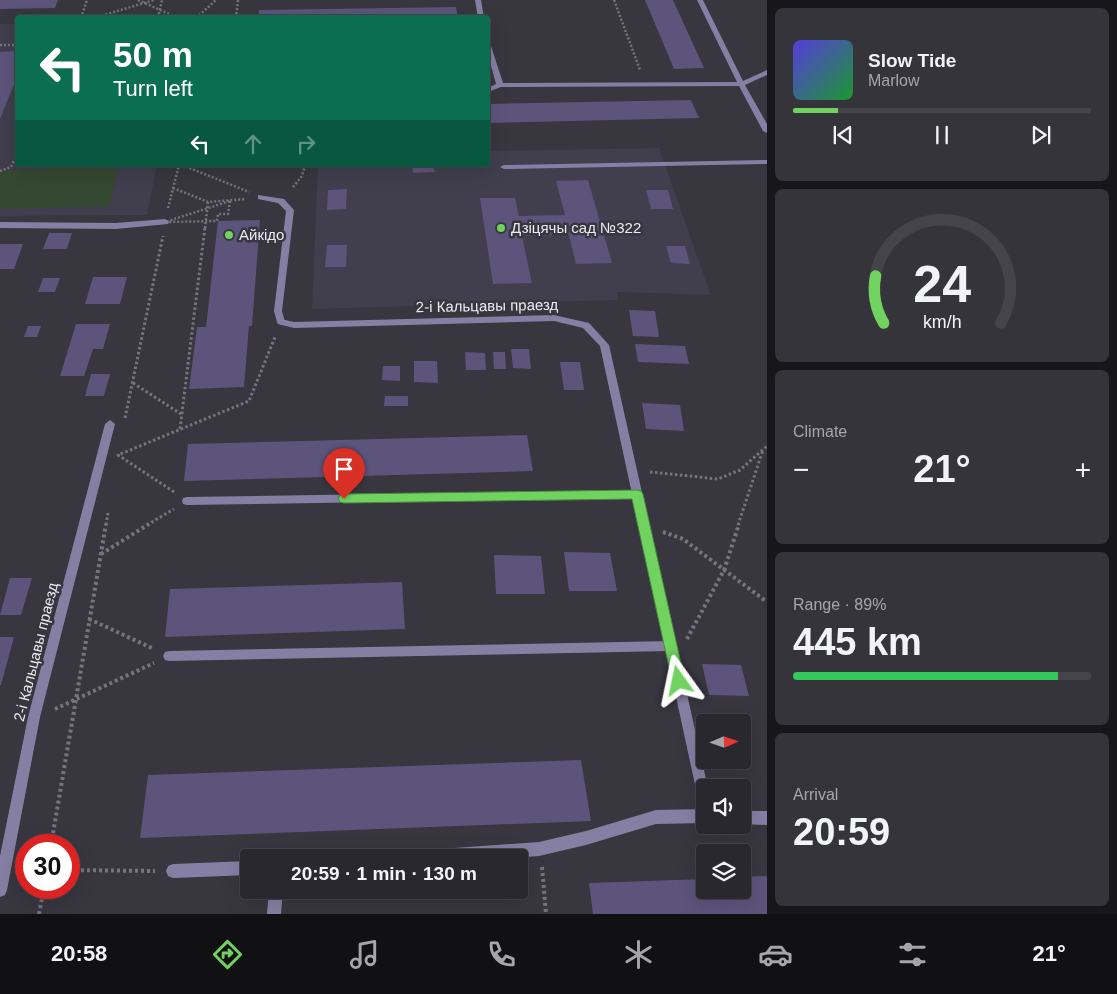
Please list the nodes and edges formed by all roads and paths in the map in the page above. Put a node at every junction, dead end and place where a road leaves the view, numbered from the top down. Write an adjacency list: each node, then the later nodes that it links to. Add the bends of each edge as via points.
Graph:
1 (87, 0): 12 (path)
2 (138, 0): 10 (path)
3 (154, 0): 10 (path)
4 (162, 0): 11 (path)
5 (216, 0): 16 (path)
6 (238, 0): 17 (path)
7 (478, 0): 18 (street)
8 (614, 0): 23 (path)
9 (700, 0): 24 (street)
10 (144, 3): 11 (path); 13 (path)
11 (159, 11): 14 (path); 15 (path)
12 (82, 15)
13 (104, 15)
14 (158, 15)
15 (170, 15)
16 (199, 15)
17 (236, 15)
18 (480, 15)
19 (0, 45): 20 (path)
20 (15, 45)
21 (490, 52): 25 (street)
22 (767, 72): 24 (street)
23 (642, 74)
24 (741, 84): 25 (street); 27 (street)
25 (500, 85): 26 (street)
26 (490, 89)
27 (767, 131)
28 (15, 159): 34 (path, via 11,167)
29 (767, 162): 33 (street)
30 (180, 167): 36 (path)
31 (186, 167): 37 (path)
32 (304, 167): 35 (path)
33 (504, 167)
34 (0, 171)
35 (293, 187)
36 (173, 188): 39 (path); 44 (path)
37 (261, 197): 38 (path); 47 (street, via 281,201 290,210 278,311)
38 (230, 201): 39 (path); 40 (path); 43 (path, via 228,214 218,214 217,221)
39 (208, 202): 40 (path)
40 (207, 208): 41 (path); 43 (path)
41 (187, 215): 42 (path); 44 (path)
42 (197, 221): 43 (path); 44 (path)
43 (205, 221): 49 (path)
44 (165, 224): 45 (street)
45 (0, 225)
46 (163, 234): 48 (path)
47 (281, 322): 52 (path, via 249,401); 58 (street, 2-і Кальцавы праезд, via 294,325 554,318 586,325 604,345)
48 (133, 383): 49 (path); 51 (path)
49 (181, 414): 52 (path)
50 (110, 424): 70 (street, 2-і Кальцавы праезд)
51 (124, 426)
52 (180, 430): 56 (path)
53 (120, 446): 56 (path)
54 (767, 446): 55 (path)
55 (763, 450): 58 (path, via 740,470 718,479); 64 (path)
56 (118, 455): 57 (path); 60 (path)
57 (116, 464)
58 (632, 470): 59 (street, 2-і Кальцавы праезд)
59 (637, 494): 60 (street); 62 (street, 2-і Кальцавы праезд)
60 (187, 501): 63 (path)
61 (108, 509): 63 (path)
62 (644, 525): 64 (path, via 683,539); 67 (street, 2-і Кальцавы праезд)
63 (100, 554): 66 (path)
64 (724, 570): 65 (path); 67 (path, via 684,645)
65 (767, 602)
66 (89, 619): 68 (path); 69 (path)
67 (671, 646): 68 (street); 71 (street, 2-і Кальцавы праезд)
68 (169, 656): 69 (path)
69 (76, 701): 70 (path); 75 (path)
70 (34, 718): 81 (street, 2-і Кальцавы праезд)
71 (700, 779)
72 (696, 816): 76 (street, via 656,817)
73 (751, 817): 74 (street)
74 (767, 818)
75 (53, 834)
76 (539, 849): 77 (street); 86 (path)
77 (528, 850)
78 (240, 868): 80 (street)
79 (80, 870): 80 (path)
80 (173, 871)
81 (0, 890)
82 (42, 899): 84 (path)
83 (275, 899): 85 (street)
84 (39, 914)
85 (274, 914)
86 (546, 914)

